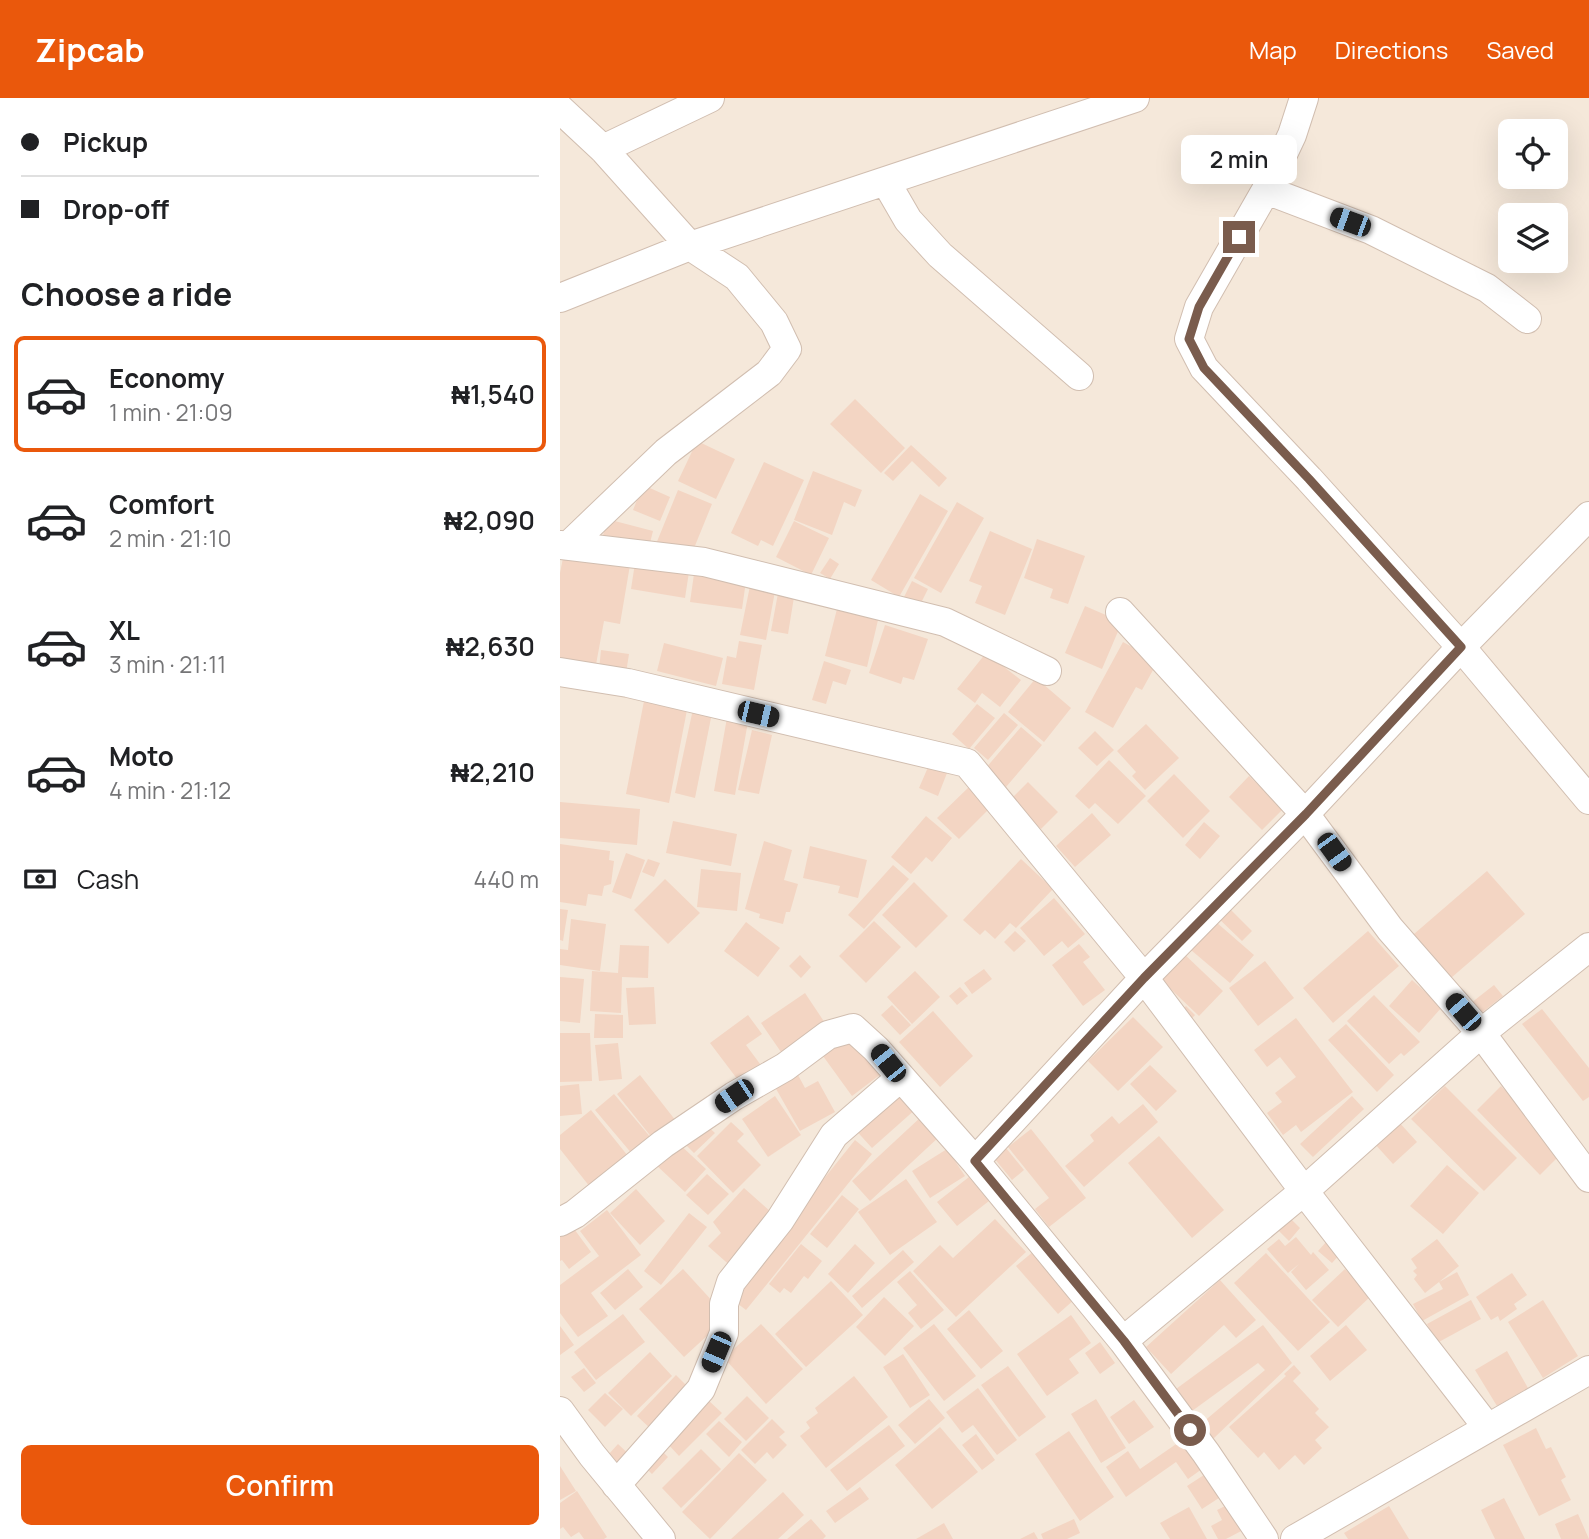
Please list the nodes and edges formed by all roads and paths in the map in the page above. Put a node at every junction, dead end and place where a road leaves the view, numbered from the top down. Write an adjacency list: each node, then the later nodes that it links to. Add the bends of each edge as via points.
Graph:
1 (710, 98): 5 (street)
2 (1135, 98): 6 (street)
3 (1304, 98): 7 (street)
4 (560, 109): 5 (street)
5 (603, 149): 8 (street)
6 (886, 182): 8 (street); 11 (street, via 908,220 940,256)
7 (1266, 190): 10 (street, via 1371,230 1488,288); 15 (street, via 1199,307 1189,339 1204,368)
8 (690, 246): 9 (street); 13 (street, via 737,277 774,322 787,348 769,373 666,452)
9 (560, 298)
10 (1527, 319)
11 (1079, 376)
12 (1589, 516): 15 (street)
13 (564, 545): 16 (street, via 704,562 945,622)
14 (1120, 612): 19 (street)
15 (1461, 647): 18 (street); 19 (street)
16 (1047, 671)
17 (560, 672): 21 (street, via 628,683 967,763)
18 (1589, 800)
19 (1306, 814): 21 (street); 22 (street, via 1390,929)
20 (1589, 947): 22 (street)
21 (1144, 978): 24 (street); 26 (street)
22 (1481, 1033): 25 (street); 26 (street)
23 (900, 1078): 24 (street); 27 (street, via 853,1028 828,1035 663,1143); 32 (street, via 834,1135 780,1220 731,1282 724,1304 724,1333 701,1389)
24 (975, 1161): 28 (street)
25 (1589, 1178)
26 (1304, 1191): 28 (street); 31 (street)
27 (560, 1222)
28 (1124, 1341): 33 (street, via 1206,1453)
29 (1589, 1370): 31 (street)
30 (560, 1411): 32 (street)
31 (1486, 1427): 35 (street)
32 (616, 1485): 34 (street)
33 (1255, 1536)
34 (661, 1539)
35 (1295, 1539)

